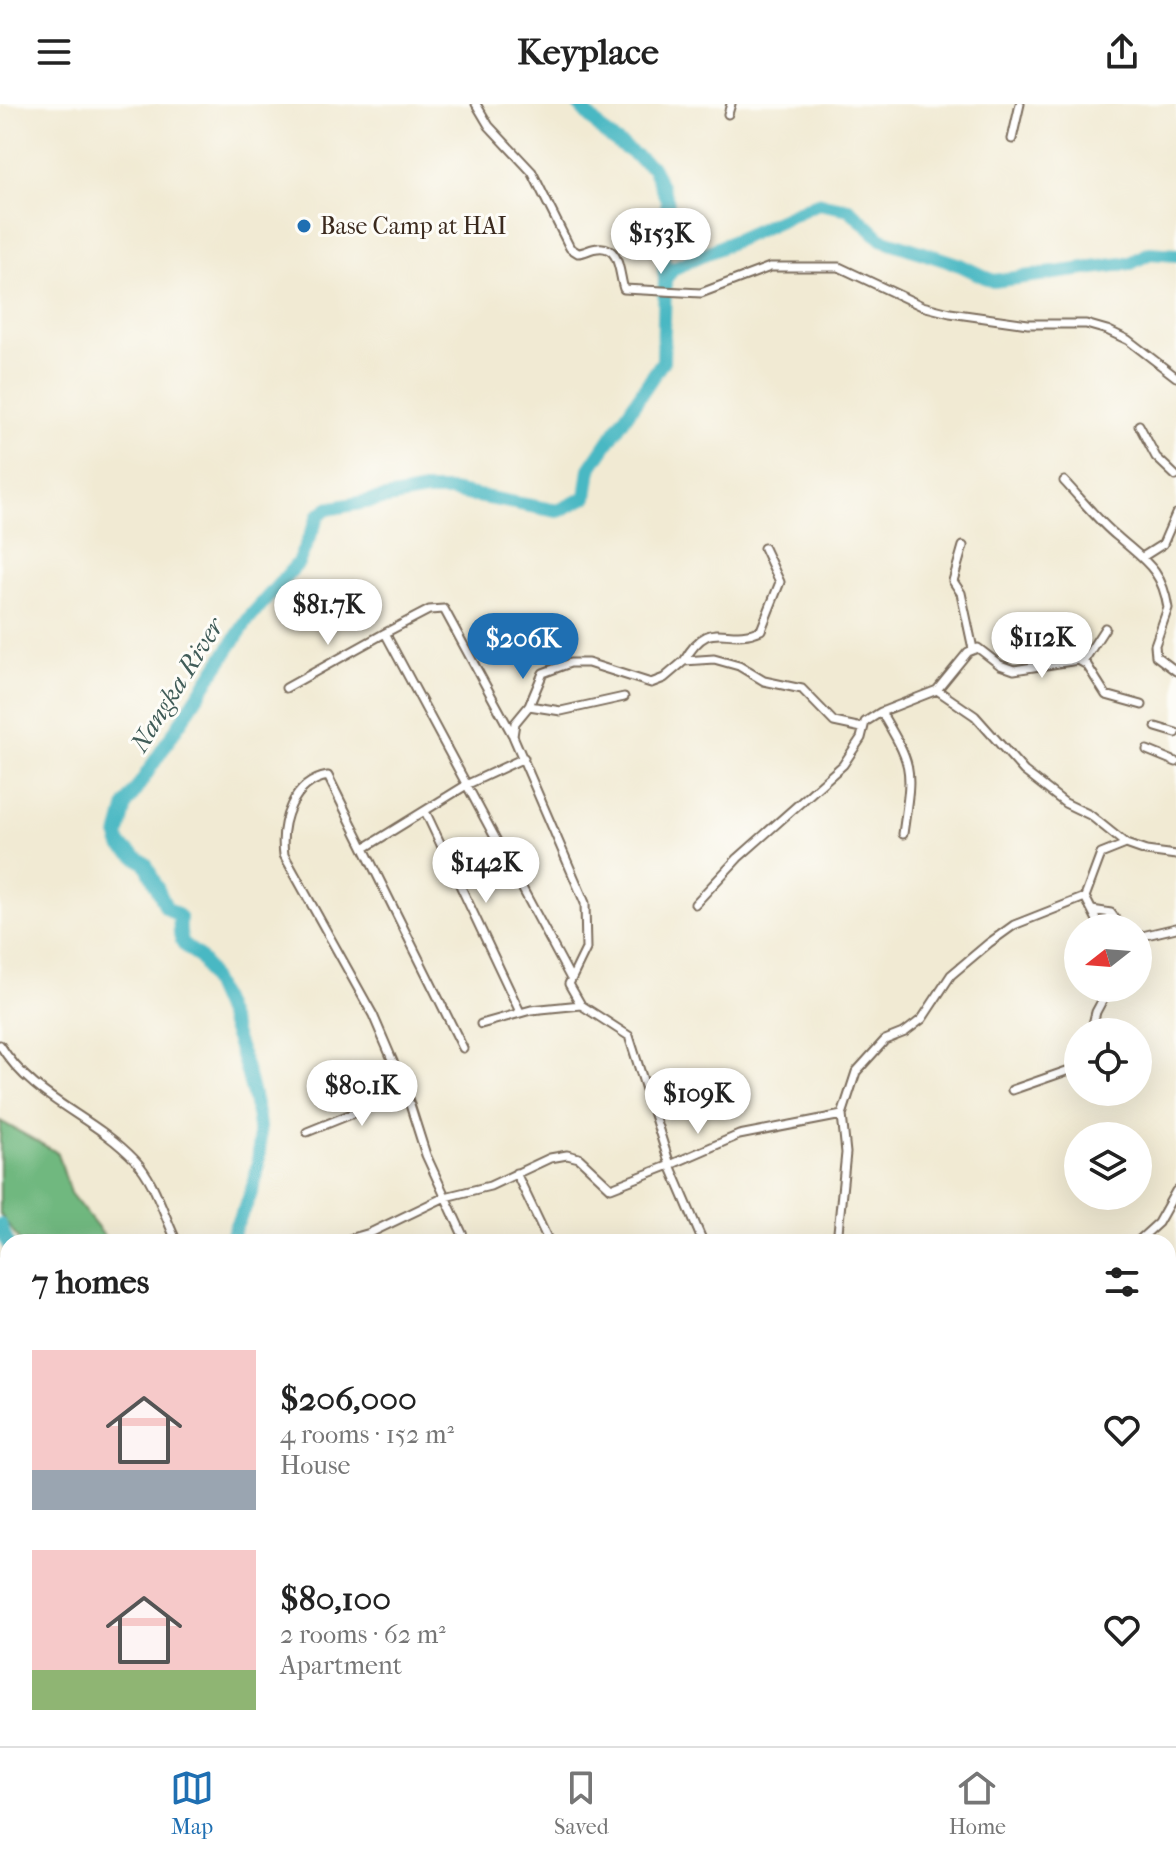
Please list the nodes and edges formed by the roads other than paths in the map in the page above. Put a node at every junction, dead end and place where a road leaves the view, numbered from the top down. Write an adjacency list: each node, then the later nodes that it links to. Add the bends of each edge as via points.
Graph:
1 (476, 104): 6 (street, via 532,172 570,248 578,253 610,251 619,263 622,288 701,293 770,267 839,267 922,306 950,313 1107,330)
2 (731, 104): 4 (street)
3 (1020, 104): 5 (street)
4 (728, 114)
5 (1012, 139)
6 (1176, 377)
7 (1139, 425): 8 (street, via 1156,457)
8 (1176, 476)
9 (1064, 481): 14 (street, via 1117,537)
10 (1176, 514): 11 (street)
11 (1172, 536): 14 (street)
12 (963, 546): 17 (street, via 953,581 961,593)
13 (764, 548): 18 (street, via 780,582 761,630 712,632 695,643)
14 (1144, 556): 20 (street, via 1168,608 1156,656)
15 (1105, 628): 19 (street)
16 (385, 633): 21 (street); 30 (street, via 429,610 444,609); 34 (street)
17 (973, 649): 19 (street, via 984,650 1014,670 1063,660); 22 (street)
18 (684, 661): 25 (street, via 651,683 588,663 570,663 543,673); 28 (street, via 714,659 764,681 802,689 834,722)
19 (1083, 662): 24 (street, via 1106,695)
20 (1176, 671)
21 (286, 688)
22 (937, 690): 26 (street); 37 (street, via 975,716 1046,789)
23 (624, 697): 25 (street, via 561,711)
24 (1142, 705)
25 (529, 706): 30 (street, via 515,723)
26 (881, 712): 28 (street); 36 (street, via 908,756 911,775)
27 (1156, 727): 29 (street)
28 (862, 728): 41 (street, via 843,765 738,858)
29 (1176, 733)
30 (513, 736): 32 (street)
31 (1147, 750): 33 (street)
32 (524, 758): 34 (street); 47 (street, via 585,903 586,949)
33 (1176, 762)
34 (468, 784): 35 (street); 47 (street)
35 (425, 811): 38 (street); 49 (street)
36 (903, 834)
37 (1126, 844): 39 (street); 40 (street, via 1101,854)
38 (366, 847): 52 (street); 55 (street, via 328,776 313,779 291,804 281,832 284,855 373,1015)
39 (1176, 855)
40 (1085, 897): 42 (street); 56 (street, via 1014,925 951,975 922,1019 885,1040 856,1072)
41 (695, 904)
42 (1092, 910): 43 (street); 44 (street)
43 (1094, 914)
44 (1112, 914)
45 (1176, 928): 46 (street)
46 (1152, 934)
47 (570, 977): 48 (street)
48 (581, 1005): 49 (street); 58 (street, via 629,1036)
49 (520, 1012): 50 (street)
50 (481, 1024)
51 (0, 1045): 62 (street, via 19,1075 82,1116 135,1160)
52 (463, 1048)
53 (1064, 1072): 54 (street)
54 (1012, 1090)
55 (406, 1092): 57 (street); 61 (street)
56 (842, 1115): 58 (street, via 739,1135); 67 (street, via 846,1153)
57 (307, 1132)
58 (670, 1165): 59 (street, via 611,1188 579,1158 567,1155); 66 (street)
59 (516, 1173): 61 (street); 65 (street)
60 (1176, 1191): 68 (street)
61 (445, 1197): 63 (street); 64 (street)
62 (173, 1234)
63 (367, 1234)
64 (462, 1234)
65 (545, 1234)
66 (700, 1234)
67 (838, 1234)
68 (1146, 1234)

